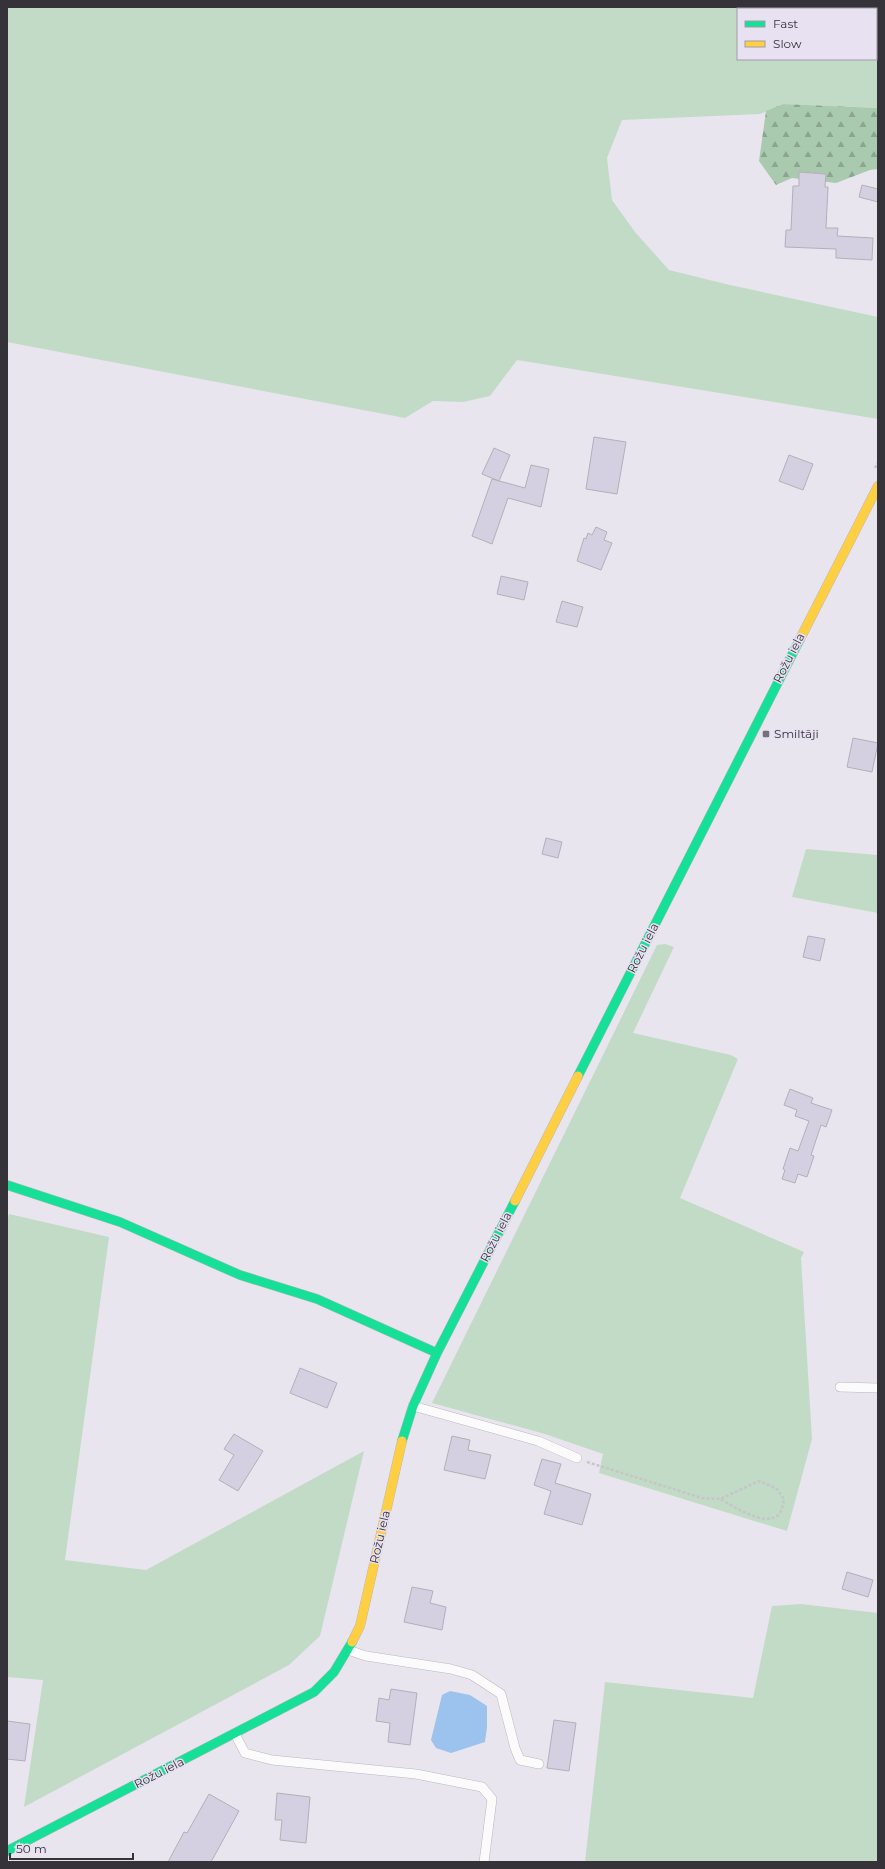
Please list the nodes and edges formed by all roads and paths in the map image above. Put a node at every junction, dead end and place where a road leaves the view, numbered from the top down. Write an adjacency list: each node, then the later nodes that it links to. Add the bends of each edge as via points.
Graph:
1 (878, 486): 3 (street, Rožu iela)
2 (7, 1185): 3 (street, via 120,1222 240,1275 317,1299)
3 (437, 1354): 6 (street, Rožu iela)
4 (840, 1387): 5 (lane)
5 (878, 1388)
6 (413, 1406): 7 (lane, via 538,1441); 9 (street, Rožu iela, via 402,1439 360,1626)
7 (577, 1458): 8 (path, via 702,1498)
8 (720, 1499): 8 (path, via 759,1481 776,1488 784,1499 776,1516 766,1519 749,1514)
9 (348, 1650): 10 (street, Rožu iela, via 334,1672 314,1692); 11 (lane, via 366,1656 451,1669 472,1675 501,1694 520,1760)
10 (235, 1734): 12 (street, Rožu iela); 13 (lane, via 245,1752 272,1760 416,1774 482,1787 492,1799)
11 (539, 1764)
12 (7, 1850)
13 (484, 1862)

